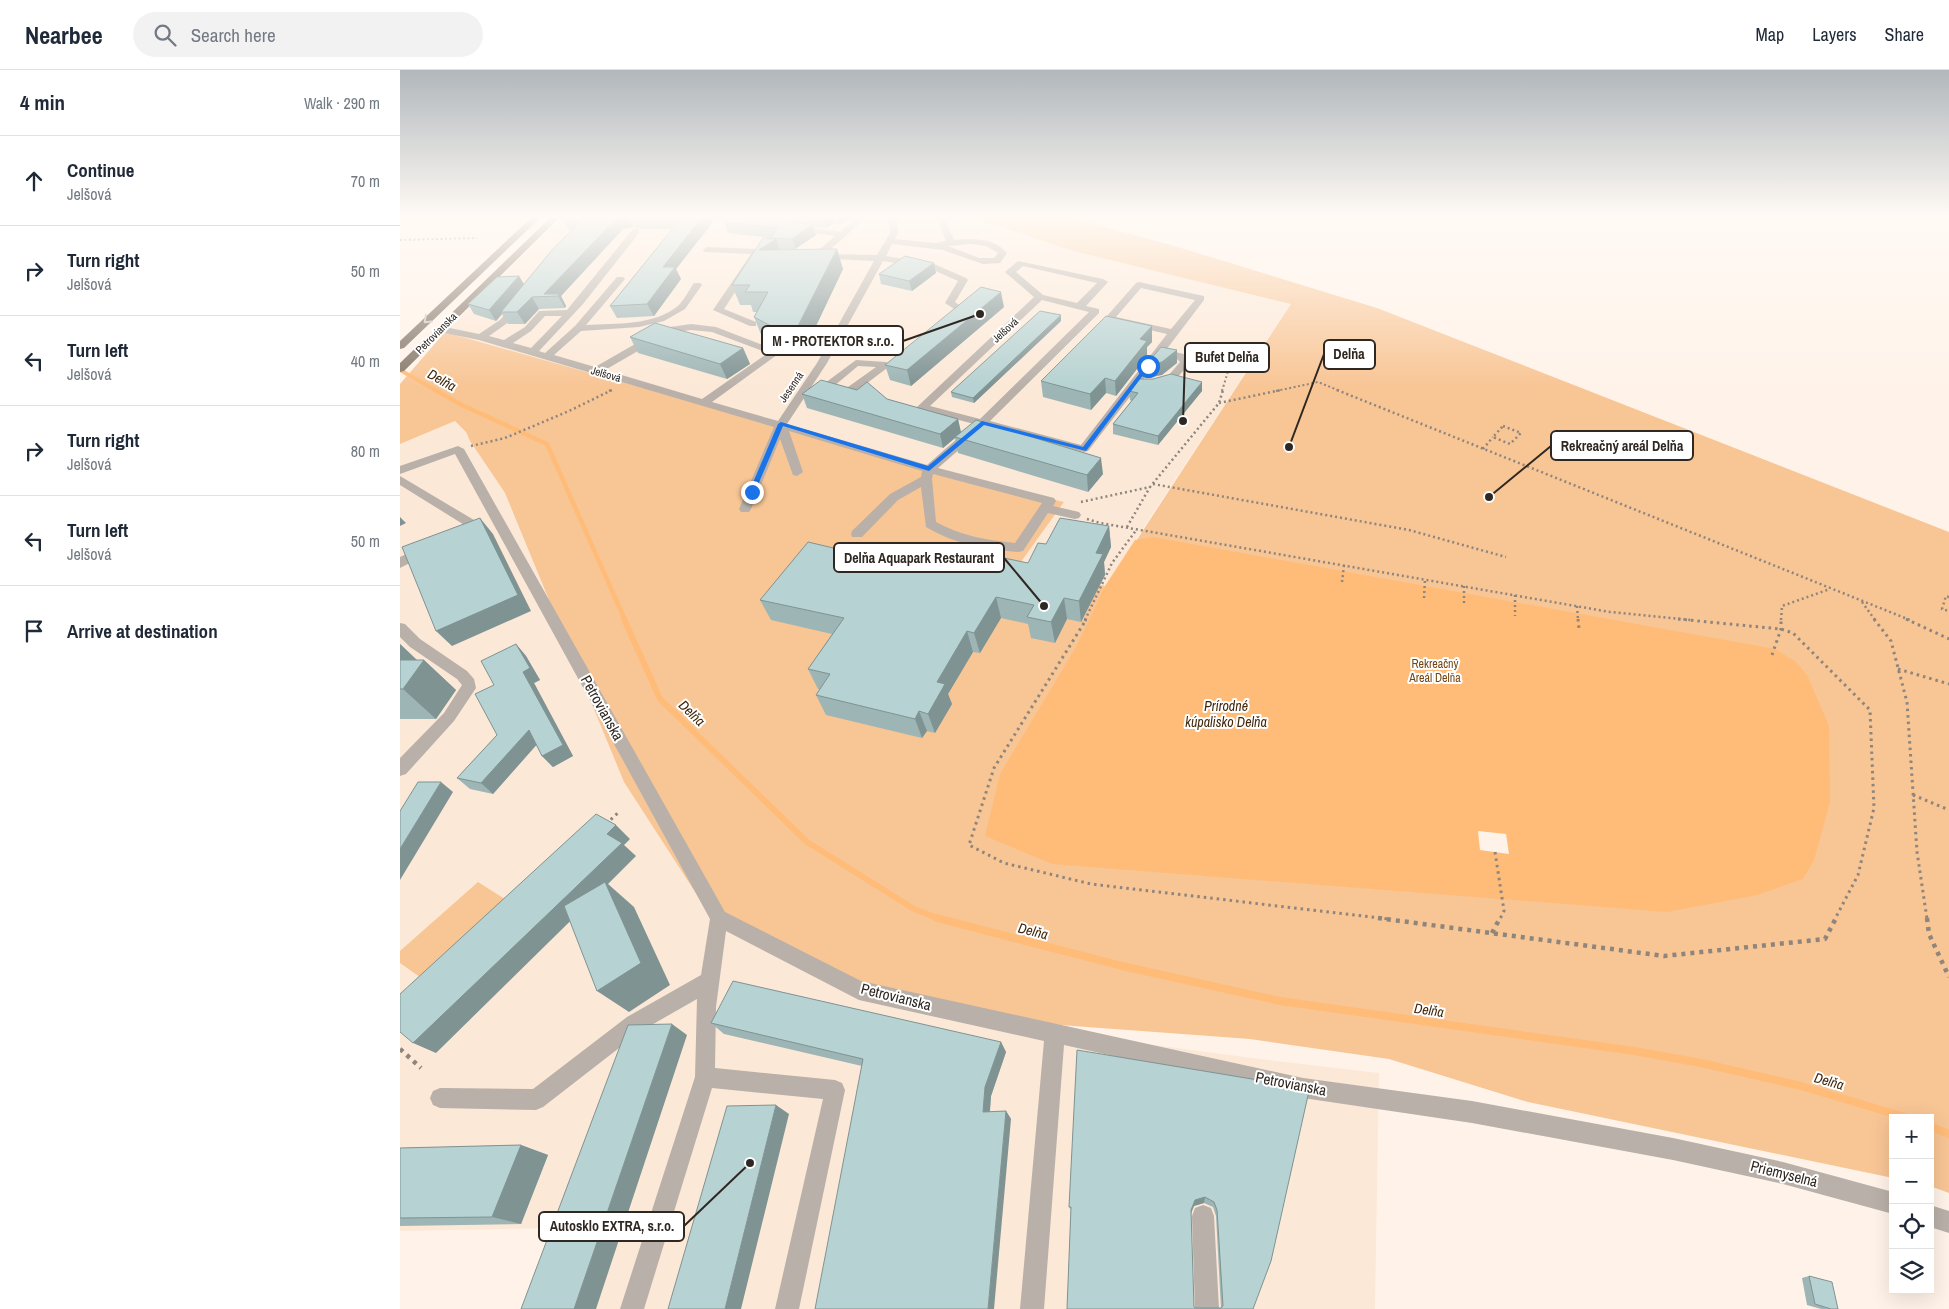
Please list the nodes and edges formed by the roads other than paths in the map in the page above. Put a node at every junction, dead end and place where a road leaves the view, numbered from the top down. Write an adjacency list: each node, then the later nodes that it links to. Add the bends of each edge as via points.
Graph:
1 (478, 273): 22 (main road, Petrovianska, one-way to 22)
2 (498, 273): 18 (main road, Petrovianska)
3 (603, 273): 15 (street)
4 (745, 273): 16 (street, via 718,310)
5 (872, 273): 29 (street, Jesenná)
6 (953, 273): 14 (street, via 963,280 950,303)
7 (1011, 273): 12 (street)
8 (1063, 273): 13 (street, via 1103,282)
9 (620, 279): 17 (street)
10 (697, 285): 17 (street, via 682,307 662,319 639,324)
11 (527, 292): 20 (street, via 503,322)
12 (1040, 297): 13 (street); 32 (street, Jelšová, via 922,407)
13 (1079, 307): 32 (street, via 1096,311)
14 (959, 309)
15 (570, 313): 21 (street, via 542,313 528,329); 24 (street)
16 (754, 324)
17 (578, 328): 25 (street)
18 (440, 329): 20 (street, Jelšová); 26 (main road, Petrovianska)
19 (1173, 333): 19 (street, Jelšová, via 1110,318 1139,285 1201,298); 23 (street, Jelšová)
20 (481, 337): 21 (street, Jelšová)
21 (505, 344): 24 (street, Jelšová)
22 (400, 346)
23 (1160, 351): 28 (street, Jelšová); 28 (street, via 1184,359 1177,375 1150,384)
24 (532, 353): 25 (street, Jelšová)
25 (546, 357): 27 (street, Jelšová)
26 (400, 369)
27 (596, 371): 31 (street, Jelšová); 31 (street, via 666,330 691,327 713,329 776,352)
28 (1136, 382): 32 (street, Jelšová, via 1084,449)
29 (807, 385): 30 (street); 33 (street, Jesenná)
30 (825, 388): 30 (street, via 850,391 886,365 856,363)
31 (704, 402): 33 (street, Jelšová)
32 (982, 423): 36 (street)
33 (781, 424): 35 (street); 36 (street, Jelšová); 39 (street)
34 (400, 470): 41 (street, Petrovianska, via 458,449)
35 (797, 472)
36 (927, 474): 38 (street, Jelšová, via 1050,502); 38 (street, via 930,524 944,533 967,540 1018,548); 44 (street, via 894,497)
37 (400, 480): 42 (street)
38 (1046, 508): 40 (street)
39 (745, 509)
40 (1074, 509)
41 (493, 511): 42 (street); 49 (street, Petrovianska)
42 (470, 524): 43 (street)
43 (454, 532)
44 (857, 534)
45 (439, 541): 46 (street)
46 (400, 563)
47 (400, 628): 48 (street, via 469,683 454,711)
48 (400, 769)
49 (719, 918): 50 (street); 51 (street, Petrovianska, via 859,990)
50 (710, 981): 52 (street, via 706,1007); 53 (street, via 634,1024 536,1100)
51 (1055, 1033): 54 (street, Petrovianska, via 1303,1088 1472,1112); 61 (street)
52 (705, 1077): 59 (street); 60 (street, via 835,1090)
53 (440, 1098)
54 (1673, 1149): 55 (street, Priemyselná, via 1783,1173)
55 (1889, 1202)
56 (1203, 1216): 62 (street)
57 (1934, 1217): 58 (street)
58 (1949, 1222)
59 (632, 1309)
60 (787, 1309)
61 (1032, 1309)
62 (1207, 1309)

